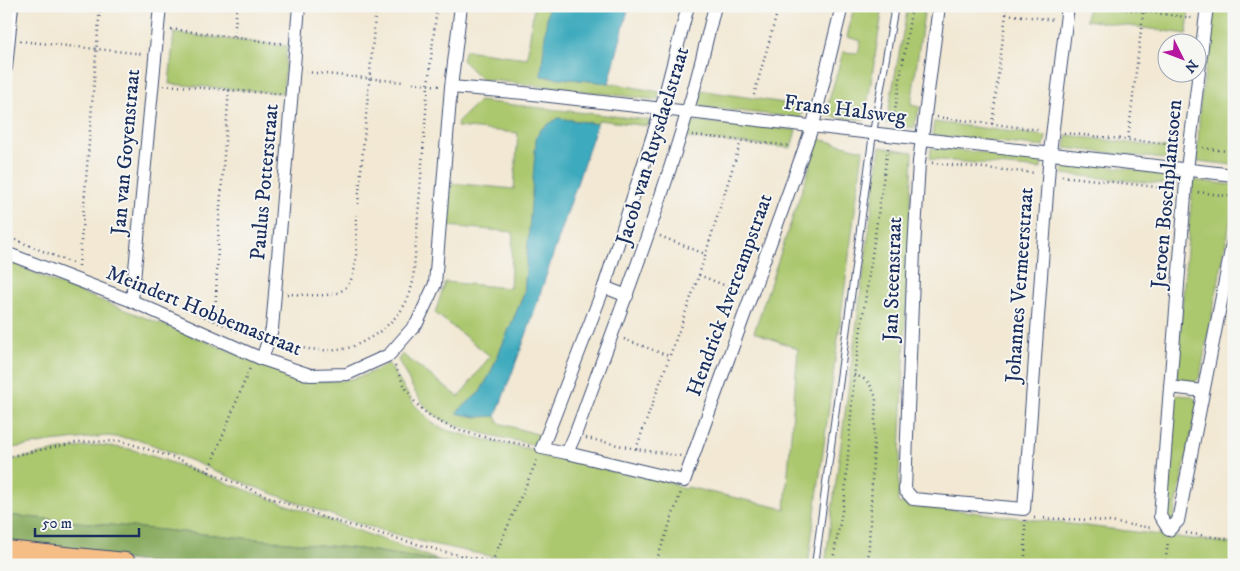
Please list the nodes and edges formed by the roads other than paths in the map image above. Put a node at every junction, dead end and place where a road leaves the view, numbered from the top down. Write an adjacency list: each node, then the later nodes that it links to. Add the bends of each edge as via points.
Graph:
1 (12, 6): 12 (street)
2 (160, 6): 26 (street, Jan van Goyenstraat)
3 (299, 6): 27 (street, Paulus Potterstraat, via 272,329)
4 (461, 6): 13 (street, Meindert Hobbemastraat)
5 (688, 6): 14 (street, Jacob van Ruysdaelstraat)
6 (715, 6): 15 (street, Jacob van Ruysdaelstraat)
7 (842, 6): 16 (street, Hendrick Avercampstraat)
8 (895, 6): 17 (lane)
9 (939, 6): 18 (street, Jan Steenstraat)
10 (1068, 6): 19 (street, Johannes Vermeerstraat)
11 (1207, 6): 20 (street, Jeroen Boschplantsoen)
12 (6, 68)
13 (451, 88): 14 (street, Frans Halsweg, via 524,92); 27 (street, Meindert Hobbemastraat, via 435,284 417,323 389,355 347,374 310,375)
14 (661, 110): 15 (street, Frans Halsweg); 24 (street, Jacob van Ruysdaelstraat)
15 (687, 113): 16 (street, Frans Halsweg); 25 (street, Jacob van Ruysdaelstraat)
16 (813, 126): 17 (street, Frans Halsweg); 30 (street, Hendrick Avercampstraat, via 684,481)
17 (873, 133): 18 (street, Frans Halsweg); 34 (lane)
18 (921, 140): 19 (street, Frans Halsweg); 31 (street, Jan Steenstraat, via 905,490 913,499)
19 (1050, 152): 20 (street, Frans Halsweg); 31 (street, Johannes Vermeerstraat, via 1024,509)
20 (1187, 169): 21 (street, Frans Halsweg); 28 (street, Jeroen Boschplantsoen)
21 (1234, 175)
22 (1234, 235): 29 (street)
23 (6, 253): 26 (street, Meindert Hobbemastraat)
24 (604, 287): 25 (street); 30 (street, Jacob van Ruysdaelstraat, via 542,448)
25 (627, 296): 30 (street, Jacob van Ruysdaelstraat)
26 (132, 301): 27 (street, Meindert Hobbemastraat)
27 (258, 357)
28 (1170, 387): 29 (street); 29 (street, Jeroen Boschplantsoen, via 1160,516 1169,530 1178,520)
29 (1203, 391)
30 (567, 453)
31 (965, 504)
32 (6, 553): 33 (highway)
33 (125, 565)
34 (815, 565)

